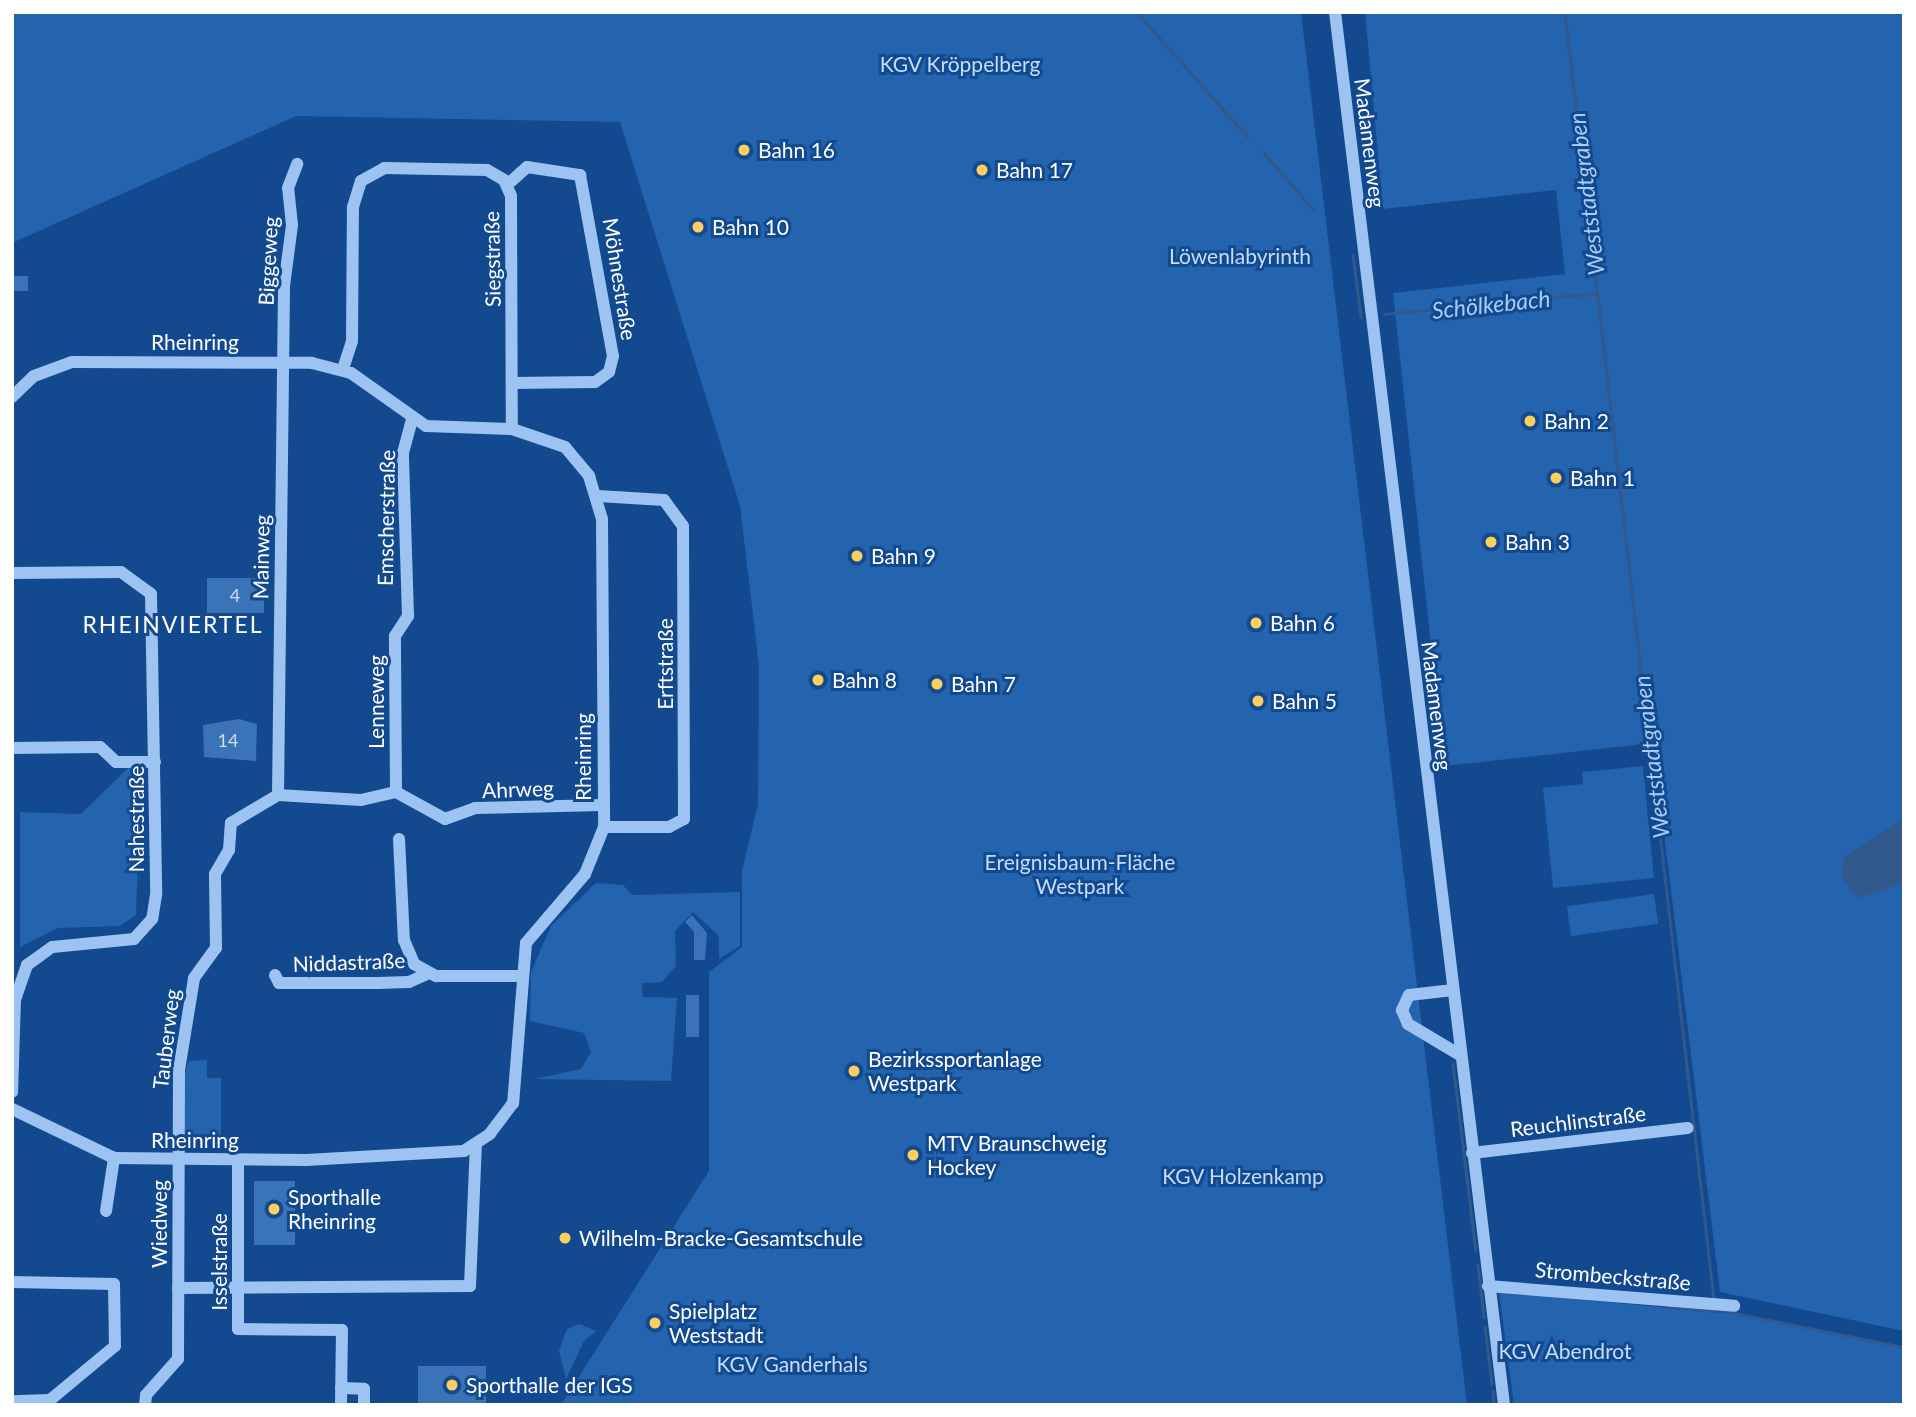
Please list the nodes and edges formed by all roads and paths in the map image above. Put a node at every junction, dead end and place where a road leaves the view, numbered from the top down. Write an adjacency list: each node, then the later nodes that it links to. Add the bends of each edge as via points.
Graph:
1 (1335, 12): 23 (street, Madamenweg)
2 (297, 164): 4 (street, Biggeweg, via 288,188)
3 (507, 185): 5 (street, Siegstraße, via 477,167 384,169 361,181 352,207 352,341); 6 (street, Siegstraße); 6 (street, Möhnestraße, via 527,167 580,175 613,356 609,372 595,382)
4 (282, 362): 5 (street, Rheinring); 7 (street, Rheinring, via 72,362 34,376); 16 (street, Mainweg)
5 (343, 369): 8 (street, Rheinring)
6 (512, 383): 9 (street, Siegstraße)
7 (12, 397)
8 (412, 420): 9 (street, Rheinring, via 442,429); 12 (street, Emscherstraße, via 403,453)
9 (512, 429): 10 (street, Rheinring, via 565,447 585,468)
10 (598, 496): 17 (street, Rheinring); 18 (street, Erftstraße, via 664,500 683,526 684,819 669,827)
11 (12, 573): 14 (street, Nahestraße, via 121,572 148,589 154,605)
12 (408, 616): 15 (street, Lenneweg, via 395,636)
13 (12, 748): 14 (street, via 100,747 112,761)
14 (155, 762): 25 (street, Nahestraße, via 152,919 134,939 52,947 27,965 15,999)
15 (396, 792): 16 (street, via 361,800); 17 (street, Ahrweg, via 446,818 475,808)
16 (278, 795): 31 (street, Tauberweg, via 230,823 229,850 215,874 216,948 194,978 179,1070)
17 (603, 805): 18 (street, Rheinring)
18 (604, 827): 22 (street, Rheinring, via 585,874 533,930)
19 (399, 838): 20 (street, Niddastraße, via 404,940 414,964)
20 (429, 974): 21 (street, Niddastraße, via 388,983 279,983); 22 (street, Niddastraße)
21 (275, 975)
22 (519, 976): 28 (street, Rheinring, via 517,1091 502,1121)
23 (1452, 990): 24 (street, Madamenweg); 24 (street, via 1409,995 1402,1010 1408,1024 1448,1042)
24 (1461, 1056): 29 (street, Madamenweg)
25 (12, 1092)
26 (12, 1109): 30 (street, Rheinring)
27 (1688, 1128): 29 (street, Reuchlinstraße)
28 (477, 1144): 32 (street, Rheinring, via 438,1157); 36 (street, Wiedweg, via 470,1286)
29 (1472, 1153): 35 (street, Madamenweg)
30 (114, 1158): 31 (street, Rheinring); 33 (street)
31 (178, 1160): 32 (street, Rheinring); 37 (street, Wiedweg)
32 (238, 1160): 36 (street, Isselstraße)
33 (106, 1211)
34 (12, 1282): 40 (street, via 114,1284 115,1346 50,1400)
35 (1488, 1286): 38 (street, Strombeckstraße); 44 (street, Madamenweg)
36 (238, 1287): 37 (street, Wiedweg); 39 (street, Isselstraße, via 238,1329 342,1330)
37 (178, 1288): 41 (street, Wiedweg, via 178,1359 146,1395)
38 (1734, 1306)
39 (341, 1388): 42 (street, Isselstraße); 43 (street, via 364,1389)
40 (12, 1401)
41 (145, 1405)
42 (341, 1405)
43 (364, 1405)
44 (1504, 1405)

